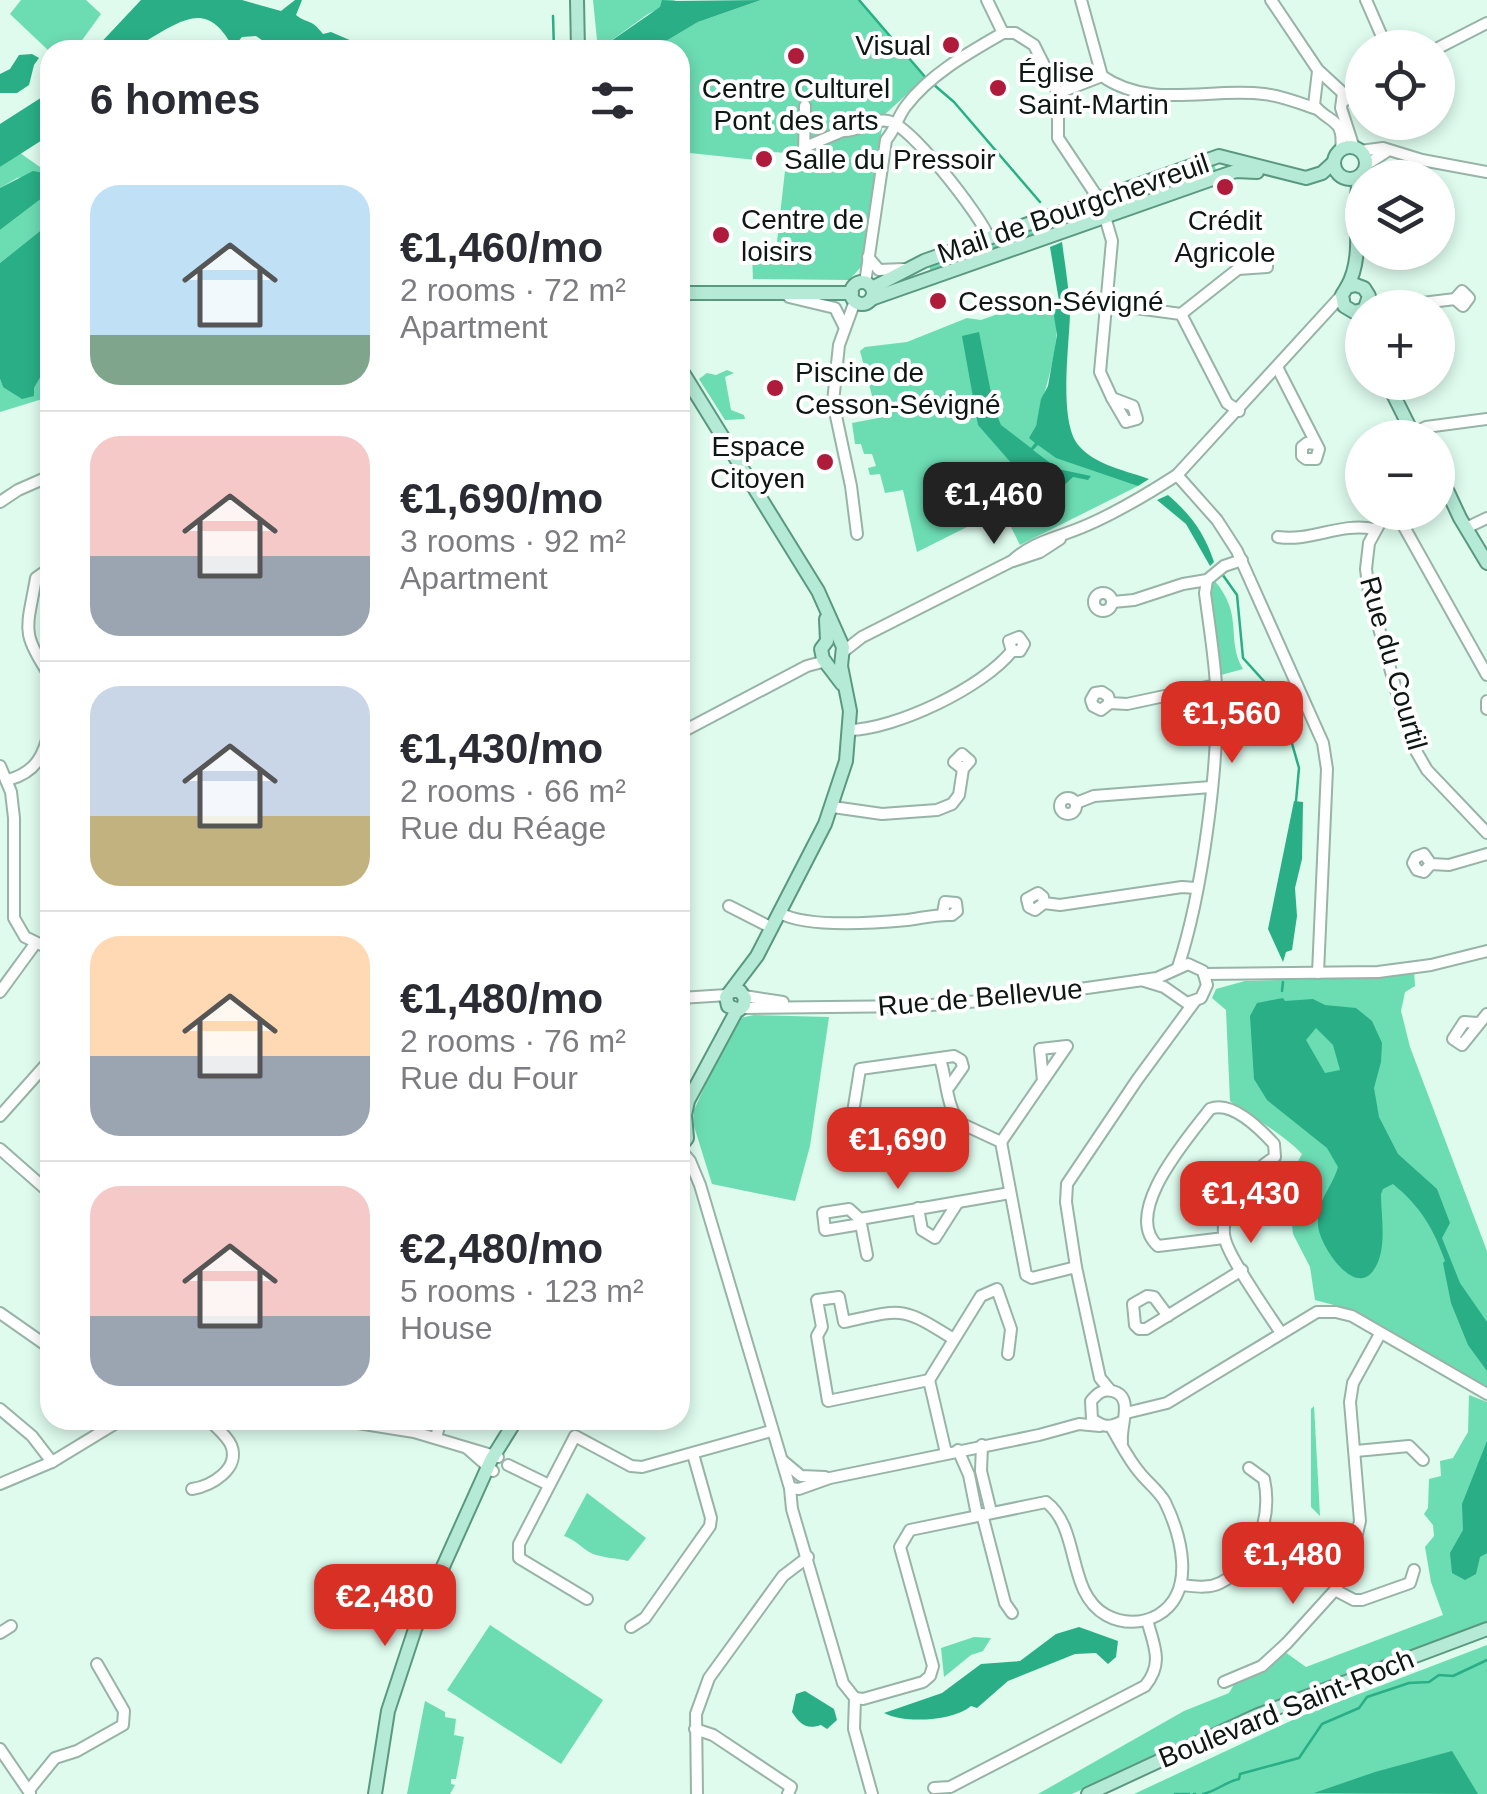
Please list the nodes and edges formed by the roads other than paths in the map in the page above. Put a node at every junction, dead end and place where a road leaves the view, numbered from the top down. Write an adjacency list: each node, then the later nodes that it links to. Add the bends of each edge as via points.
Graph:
1 (577, 0): 10 (main road)
2 (987, 0): 8 (street)
3 (1081, 0): 12 (street)
4 (1270, 0): 11 (street)
5 (1366, 0): 7 (street)
6 (1487, 23): 9 (street)
7 (1379, 30)
8 (1003, 34): 16 (street, via 1015,33 1034,46); 23 (street, via 924,87 903,108)
9 (1455, 39)
10 (578, 40)
11 (1318, 70): 13 (street); 15 (street)
12 (1102, 76): 16 (street); 17 (street, via 1157,95 1255,93)
13 (1335, 86): 14 (street); 15 (street); 19 (street)
14 (1345, 86)
15 (1316, 92): 17 (street); 21 (street)
16 (1058, 93): 32 (street, via 1058,138)
17 (1295, 101): 21 (street)
18 (1345, 103): 19 (street)
19 (1343, 105): 22 (street); 25 (street)
20 (805, 106): 23 (street, via 804,152 844,130 878,121)
21 (1317, 109): 22 (street)
22 (1329, 115): 24 (street)
23 (899, 125): 34 (street); 35 (street, via 886,140)
24 (1349, 160)
25 (1350, 160)
26 (1360, 160): 27 (street, via 1392,150)
27 (1435, 160)
28 (1345, 165): 32 (main road, Mail de Bourgchevreuil, via 1306,178 1219,156)
29 (1345, 165): 33 (main road, Mail de Bourgchevreuil, via 1304,183 1236,171)
30 (1455, 165): 31 (street)
31 (1487, 172)
32 (1098, 198): 33 (main road); 34 (main road, Mail de Bourgchevreuil)
33 (1105, 217): 41 (main road, Mail de Bourgchevreuil); 46 (street, via 1112,242)
34 (990, 238): 36 (main road, Mail de Bourgchevreuil)
35 (868, 256): 36 (street, via 879,270); 41 (street)
36 (910, 268): 41 (main road, Mail de Bourgchevreuil)
37 (1238, 270): 49 (street)
38 (1353, 270): 42 (main road)
39 (1358, 270): 40 (main road)
40 (1364, 288): 42 (main road)
41 (869, 290): 45 (main road, via 864,304)
42 (1344, 291): 47 (main road); 50 (street)
43 (690, 292): 44 (main road)
44 (768, 292): 45 (main road); 51 (street, via 835,308)
45 (853, 297): 51 (street)
46 (1106, 304): 49 (street); 54 (street, via 1100,372)
47 (1345, 304)
48 (1345, 312): 50 (street)
49 (1181, 314): 55 (street)
50 (1322, 319): 52 (street)
51 (845, 328): 68 (street, via 833,402)
52 (1277, 367): 55 (street); 58 (street)
53 (690, 384): 76 (main road, via 813,581)
54 (1112, 398)
55 (1238, 411): 59 (street)
56 (1487, 419): 57 (street)
57 (1455, 426)
58 (1316, 444)
59 (1177, 475): 70 (street); 76 (street)
60 (40, 480): 61 (street)
61 (0, 502)
62 (1455, 505): 65 (main road)
63 (1487, 518): 65 (street)
64 (1345, 526): 69 (street)
65 (1470, 526): 71 (main road)
66 (1374, 530): 91 (street, Rue du Courtil, via 1367,582 1410,734 1438,784)
67 (1406, 530): 78 (street, Rue du Courtil)
68 (856, 534)
69 (1278, 537)
70 (1242, 560): 73 (street); 107 (street, via 1325,754)
71 (1487, 563)
72 (40, 575): 77 (street, via 27,628)
73 (1207, 580): 74 (street); 79 (street)
74 (1112, 602)
75 (1012, 652): 84 (street, via 938,705)
76 (834, 653): 83 (street); 84 (main road)
77 (40, 661)
78 (1487, 675)
79 (1216, 685): 81 (street); 88 (street)
80 (1487, 701): 82 (street)
81 (1110, 703)
82 (1487, 709)
83 (690, 728)
84 (849, 730): 90 (main road)
85 (40, 762): 87 (street, via 18,777)
86 (963, 769): 90 (street, via 959,794 942,809 882,814)
87 (3, 773): 94 (street, via 14,818)
88 (1210, 787): 89 (street); 96 (street)
89 (1076, 803)
90 (833, 806): 99 (main road)
91 (1487, 833)
92 (1487, 854): 93 (street)
93 (1431, 864)
94 (14, 874): 95 (street); 103 (street, via 17,926)
95 (0, 876)
96 (1196, 888): 97 (street); 102 (street)
97 (1044, 904)
98 (729, 906): 101 (street)
99 (780, 913): 100 (street, via 797,920 889,922); 101 (main road)
100 (943, 913)
101 (772, 928): 113 (main road)
102 (1186, 942): 106 (street); 108 (street)
103 (35, 944): 104 (street); 110 (street)
104 (40, 946)
105 (1487, 950): 107 (street, via 1415,968)
106 (1175, 970): 108 (street, via 1188,964); 109 (street, Rue de Bellevue); 111 (street)
107 (1318, 973): 108 (street)
108 (1203, 975): 114 (street, via 1203,995)
109 (1141, 980): 111 (street, Rue de Bellevue); 113 (street, Rue de Bellevue, via 966,1002)
110 (0, 992)
111 (1173, 994): 114 (street); 117 (street)
112 (690, 998): 113 (street, Rue de Bellevue)
113 (735, 1001): 121 (main road); 123 (main road)
114 (1195, 1002): 117 (street)
115 (1487, 1014): 116 (street)
116 (1478, 1024)
117 (1177, 1026): 135 (street, via 1070,1175 1065,1194)
118 (940, 1059): 122 (street); 122 (street, via 961,1060); 125 (street, via 860,1068 852,1140 925,1134)
119 (40, 1075): 124 (street)
120 (1044, 1081): 126 (street)
121 (690, 1082)
122 (949, 1087): 125 (street, via 950,1111)
123 (690, 1096)
124 (0, 1116)
125 (960, 1123): 126 (street)
126 (1001, 1142): 130 (street)
127 (1, 1153): 129 (street)
128 (690, 1158): 158 (street)
129 (40, 1185)
130 (1010, 1193): 131 (street); 135 (street, via 1026,1275)
131 (958, 1202): 132 (street); 132 (street, via 935,1238 922,1230)
132 (918, 1208): 134 (street, via 861,1221)
133 (1224, 1238): 133 (street, via 1228,1212 1257,1167 1274,1156 1274,1144 1218,1106 1150,1194 1147,1214 1158,1246); 136 (street)
134 (867, 1255)
135 (1076, 1267): 147 (street)
136 (1242, 1270): 138 (street); 141 (street)
137 (0, 1313): 144 (street)
138 (1168, 1316)
139 (844, 1322): 140 (street); 140 (street, via 839,1296 817,1300); 143 (street, via 902,1312)
140 (822, 1327): 146 (street, via 817,1336 828,1400)
141 (1281, 1332): 142 (street, via 1317,1312 1336,1312); 151 (street, via 1167,1403)
142 (1380, 1334): 148 (street); 162 (street, via 1353,1384)
143 (952, 1338): 145 (street, via 981,1296 997,1288 1011,1329); 146 (street)
144 (40, 1341)
145 (1008, 1354)
146 (929, 1380): 161 (street)
147 (1104, 1391): 150 (street); 151 (street, via 1121,1395)
148 (1487, 1394)
149 (0, 1409): 165 (street)
150 (1089, 1409): 151 (street, via 1092,1419); 152 (street)
151 (1117, 1418): 152 (street); 175 (street, via 1123,1448 1164,1499 1183,1563)
152 (1068, 1426): 160 (street)
153 (105, 1430): 165 (street)
154 (220, 1430): 171 (street, via 234,1452 230,1464 212,1484)
155 (396, 1430): 159 (street)
156 (438, 1430): 159 (street)
157 (514, 1430): 166 (main road)
158 (771, 1431): 163 (street); 168 (street)
159 (436, 1437): 166 (street)
160 (982, 1445): 161 (street); 172 (street)
161 (952, 1451): 168 (street); 172 (street)
162 (1356, 1451): 164 (street, via 1408,1446); 176 (street, via 1360,1527)
163 (693, 1454): 170 (street, via 642,1468 575,1436); 181 (street, via 710,1526)
164 (1423, 1460)
165 (52, 1462): 169 (street)
166 (496, 1463): 170 (street); 190 (main road, via 406,1653)
167 (1249, 1468): 175 (street, via 1264,1479 1268,1500 1250,1553 1219,1584)
168 (796, 1482): 173 (street, via 792,1509)
169 (0, 1484)
170 (549, 1485): 177 (street, via 519,1544 519,1558)
171 (192, 1489)
172 (983, 1514): 178 (street); 179 (street, via 1046,1502 1058,1511 1097,1608 1127,1622); 186 (street, via 910,1530 902,1538 933,1666 923,1682)
173 (808, 1558): 186 (street, via 843,1683); 187 (street, via 783,1576 709,1678)
174 (1414, 1570): 176 (street, via 1410,1583 1362,1600)
175 (1181, 1584): 179 (street, via 1170,1606)
176 (1335, 1590): 185 (street, via 1262,1666)
177 (587, 1600)
178 (1012, 1613)
179 (1147, 1620): 189 (street, via 1157,1658 1145,1686 950,1788)
180 (12, 1626): 183 (street)
181 (632, 1628)
182 (1487, 1629): 195 (main road, Boulevard Saint-Roch, via 1258,1715)
183 (0, 1633)
184 (97, 1664): 191 (street, via 124,1711 123,1725 55,1758)
185 (1224, 1682)
186 (855, 1698): 194 (street, via 854,1729)
187 (695, 1730): 192 (street); 193 (street, via 713,1734 791,1787)
188 (1, 1754): 191 (street)
189 (934, 1788)
190 (374, 1789)
191 (30, 1792)
192 (697, 1794)
193 (788, 1794)
194 (872, 1794)
195 (1088, 1794)

